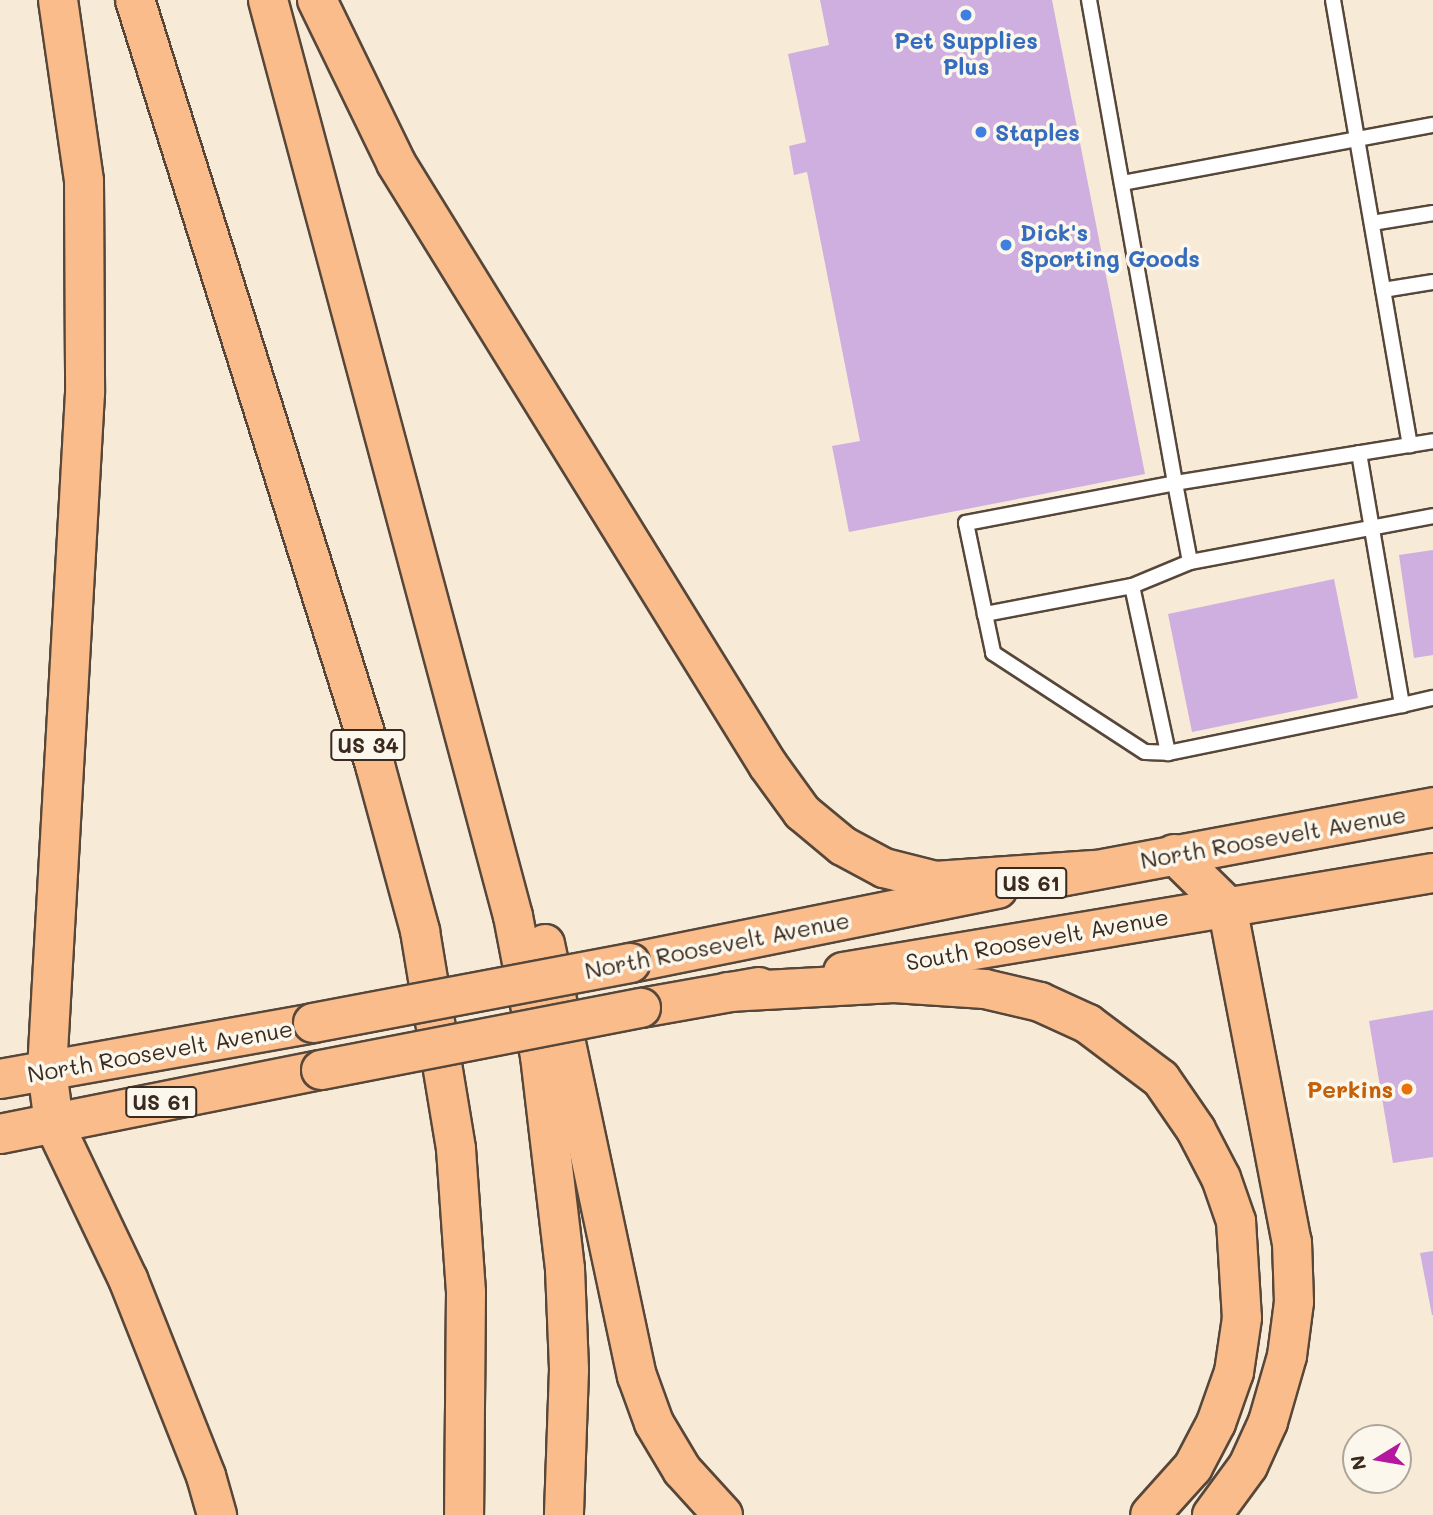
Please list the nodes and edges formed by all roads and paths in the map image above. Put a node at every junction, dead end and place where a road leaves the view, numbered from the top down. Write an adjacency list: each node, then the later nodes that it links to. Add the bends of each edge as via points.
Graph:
1 (58, 0): 33 (highway, via 83,181 85,393)
2 (135, 0): 39 (highway, US 34, via 375,765 420,931 457,1162 466,1292)
3 (268, 0): 23 (highway)
4 (317, 0): 29 (highway, via 396,163 802,812 843,846 874,863 936,881)
5 (1089, 0): 9 (lane)
6 (1333, 0): 8 (lane)
7 (1433, 125): 8 (lane)
8 (1359, 141): 9 (lane); 11 (lane)
9 (1122, 183): 17 (lane)
10 (1433, 213): 11 (lane)
11 (1372, 223): 13 (lane)
12 (1433, 282): 13 (lane)
13 (1383, 290): 15 (lane)
14 (1433, 441): 15 (lane)
15 (1410, 444): 16 (lane)
16 (1359, 453): 17 (lane); 19 (lane)
17 (1175, 483): 20 (lane); 22 (lane, via 965,523)
18 (1433, 516): 19 (lane)
19 (1369, 527): 20 (lane); 25 (lane)
20 (1190, 562): 21 (lane)
21 (1132, 586): 22 (lane); 26 (lane)
22 (985, 614): 26 (lane, via 993,653 1145,752)
23 (442, 640): 40 (highway, via 513,916 542,1069 565,1269 569,1370); 41 (highway, via 491,761 528,872 636,1377 654,1423 682,1470)
24 (1433, 698): 25 (lane)
25 (1402, 705): 26 (lane)
26 (1168, 753)
27 (1433, 807): 28 (highway, North Roosevelt Avenue / US 61)
28 (1174, 854): 29 (highway, North Roosevelt Avenue / US 61); 31 (highway)
29 (1093, 870): 33 (highway, North Roosevelt Avenue / US 61, bridge, via 630,963)
30 (1433, 873): 31 (highway, South Roosevelt Avenue / US 61)
31 (1227, 906): 32 (highway, South Roosevelt Avenue / US 61); 43 (highway, via 1292,1242 1294,1302 1287,1356 1268,1422 1248,1466)
32 (728, 992): 34 (highway, South Roosevelt Avenue / US 61, bridge); 42 (highway, via 894,983 985,989 1040,1002 1087,1024 1161,1079 1196,1130 1232,1210 1242,1318 1234,1372 1216,1423 1193,1466)
33 (47, 1070): 35 (highway, North Roosevelt Avenue / US 61); 36 (highway)
34 (321, 1070): 36 (highway, North Roosevelt Avenue / US 61)
35 (0, 1079)
36 (54, 1124): 37 (highway, North Roosevelt Avenue / US 61); 38 (highway, via 128,1279)
37 (0, 1134)
38 (217, 1515)
39 (464, 1515)
40 (564, 1515)
41 (723, 1515)
42 (1150, 1515)
43 (1212, 1515)

